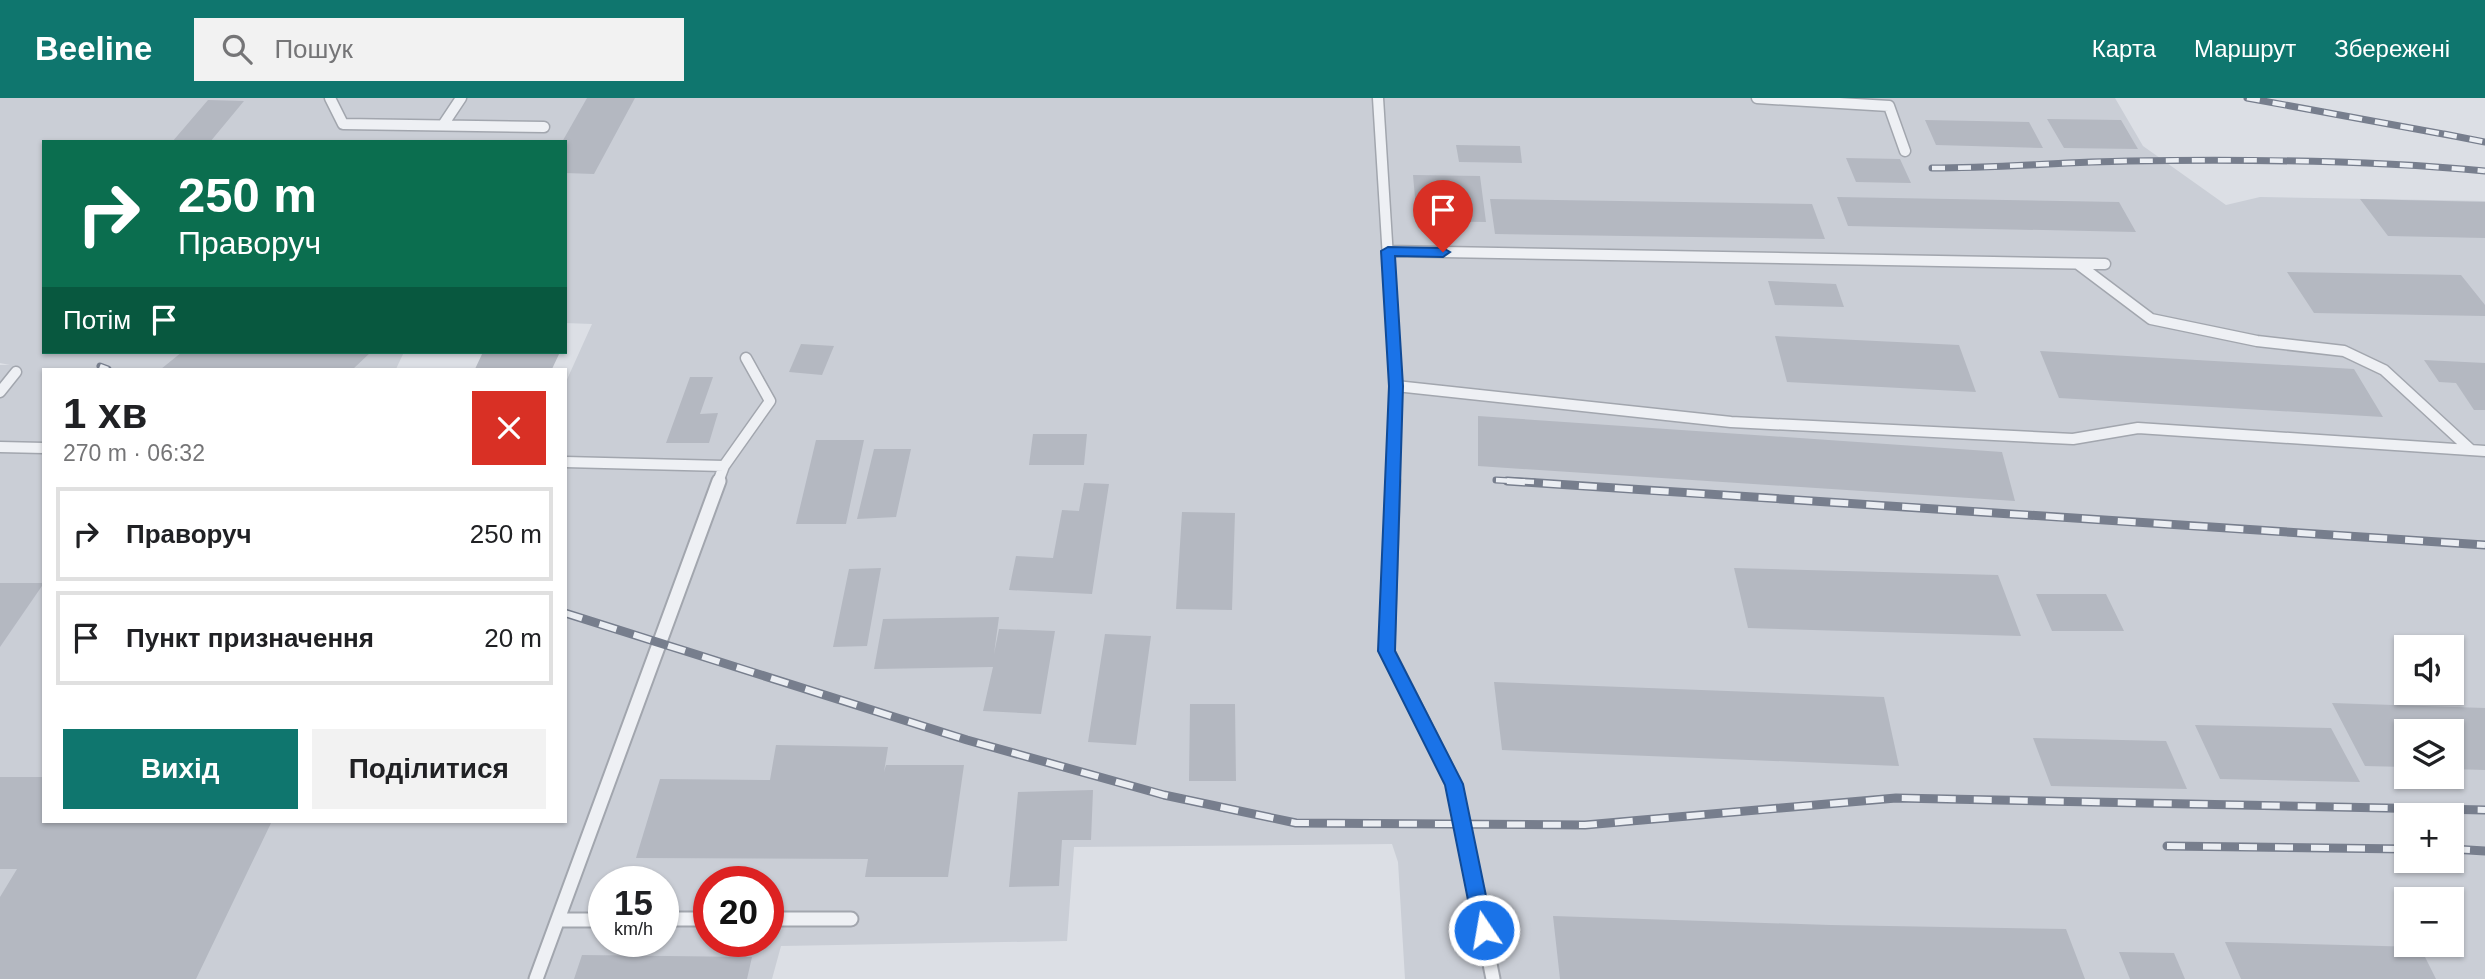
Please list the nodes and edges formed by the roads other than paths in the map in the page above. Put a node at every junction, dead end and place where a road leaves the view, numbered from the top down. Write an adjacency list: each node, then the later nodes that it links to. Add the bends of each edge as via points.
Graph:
1 (330, 98): 5 (lane, via 343,124)
2 (461, 98): 5 (lane)
3 (1378, 98): 8 (lane)
4 (1757, 98): 7 (lane, via 1889,106)
5 (443, 125): 6 (lane)
6 (544, 127)
7 (1905, 151)
8 (1388, 251): 9 (lane); 13 (lane)
9 (2078, 264): 10 (lane); 17 (lane, via 2151,319 2257,341 2344,351 2384,370)
10 (2105, 264)
11 (746, 358): 20 (lane, via 770,401)
12 (16, 372): 14 (lane)
13 (1396, 386): 17 (lane, via 1731,422 2073,439 2138,428); 26 (lane, via 1387,651 1454,784)
14 (0, 392)
15 (0, 447): 16 (lane)
16 (42, 448)
17 (2471, 450): 18 (lane)
18 (2485, 451)
19 (567, 462): 20 (lane)
20 (724, 466): 24 (lane)
21 (588, 919): 24 (lane)
22 (784, 919): 23 (lane)
23 (851, 919)
24 (558, 920): 25 (lane)
25 (536, 979)
26 (1493, 979)

